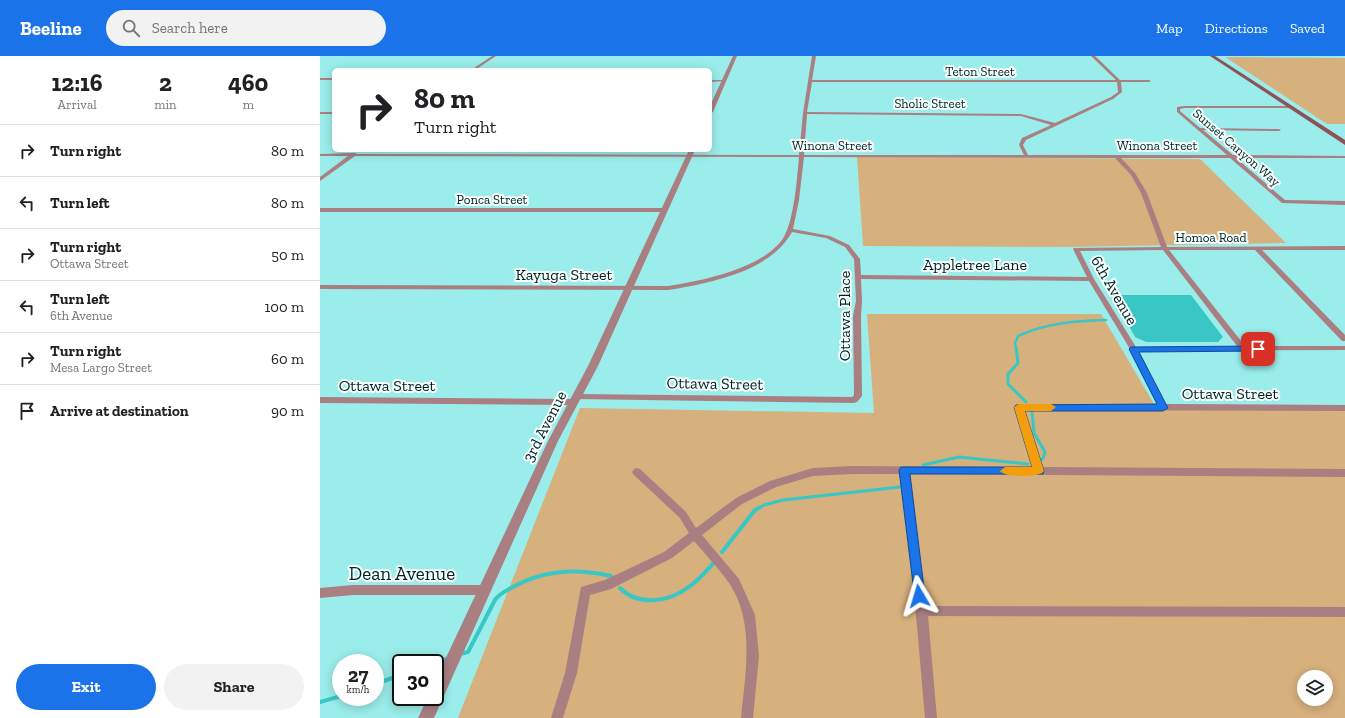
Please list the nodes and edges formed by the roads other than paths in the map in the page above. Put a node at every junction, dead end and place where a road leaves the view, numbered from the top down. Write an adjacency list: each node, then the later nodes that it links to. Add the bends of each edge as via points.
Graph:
1 (494, 56): 6 (street)
2 (735, 56): 10 (street)
3 (814, 56): 11 (street, Kayuga Street)
4 (1093, 56): 12 (street)
5 (1212, 56): 15 (main road)
6 (476, 68)
7 (320, 79): 8 (street)
8 (332, 79)
9 (712, 81): 10 (street)
10 (724, 81): 14 (street)
11 (810, 81): 12 (street, Teton Street); 18 (street, Kayuga Street)
12 (1119, 81): 13 (street, Teton Street); 19 (street, via 1120,92 1112,98)
13 (1150, 81)
14 (712, 108)
15 (1290, 108): 20 (street, Sunset Canyon Way, via 1178,108 1178,111); 22 (main road)
16 (320, 113): 17 (street)
17 (332, 113)
18 (805, 113): 19 (street, Sholic Street, via 1021,115); 28 (street, Kayuga Street)
19 (1054, 124): 27 (street, via 1024,139 1021,145)
20 (1199, 130): 21 (street); 30 (street, Sunset Canyon Way)
21 (1279, 130)
22 (1345, 144)
23 (359, 152): 26 (street)
24 (691, 153): 26 (street, Winona Street); 28 (street, Winona Street); 35 (street, 3rd Avenue)
25 (320, 154): 26 (street, Winona Street)
26 (355, 155): 32 (street)
27 (1026, 155): 28 (street, Winona Street); 29 (street, Winona Street)
28 (801, 156): 36 (street, Kayuga Street, via 793,221)
29 (1116, 156): 30 (street, Winona Street); 37 (street, via 1134,174 1144,193)
30 (1230, 157): 31 (street, Winona Street); 33 (street, Sunset Canyon Way, via 1284,202)
31 (1345, 157)
32 (320, 179)
33 (1345, 203)
34 (320, 210): 35 (street, Ponca Street)
35 (664, 210): 44 (street, 3rd Avenue)
36 (789, 230): 41 (street, Ottawa Place, via 828,237 847,246 857,259); 44 (street, Kayuga Street, via 784,241 760,260 727,275 683,286)
37 (1164, 248): 38 (street, Homoa Road); 40 (street, Homoa Road); 48 (street)
38 (1256, 248): 39 (street, Homoa Road); 45 (street)
39 (1345, 248)
40 (1076, 249): 42 (street, 6th Avenue)
41 (858, 277): 42 (street, Appletree Lane); 51 (street, Ottawa Place, via 858,396)
42 (1091, 279): 47 (street, 6th Avenue)
43 (320, 287): 44 (street, Kayuga Street)
44 (630, 288): 49 (street, 3rd Avenue)
45 (1345, 339)
46 (1345, 348): 48 (street)
47 (1134, 349): 48 (street); 52 (street, 6th Avenue)
48 (1243, 349)
49 (575, 399): 50 (street, Ottawa Street); 51 (street, Ottawa Street); 59 (street, 3rd Avenue)
50 (320, 400)
51 (854, 400)
52 (1163, 408): 53 (street, Ottawa Street); 55 (street, Ottawa Street, via 1019,407)
53 (1345, 408)
54 (905, 470): 55 (street); 58 (street, via 813,472 773,484 739,501); 61 (street)
55 (1039, 471): 57 (street)
56 (637, 472): 58 (street, via 683,515)
57 (1345, 473)
58 (695, 534): 64 (street, via 668,555 607,585 585,591 571,673); 65 (street, via 735,583 749,615 753,656)
59 (483, 590): 60 (street, Dean Avenue, via 353,590); 63 (street, 3rd Avenue)
60 (320, 593)
61 (921, 611): 62 (street); 66 (street)
62 (1345, 612)
63 (426, 718)
64 (557, 718)
65 (747, 718)
66 (931, 718)

